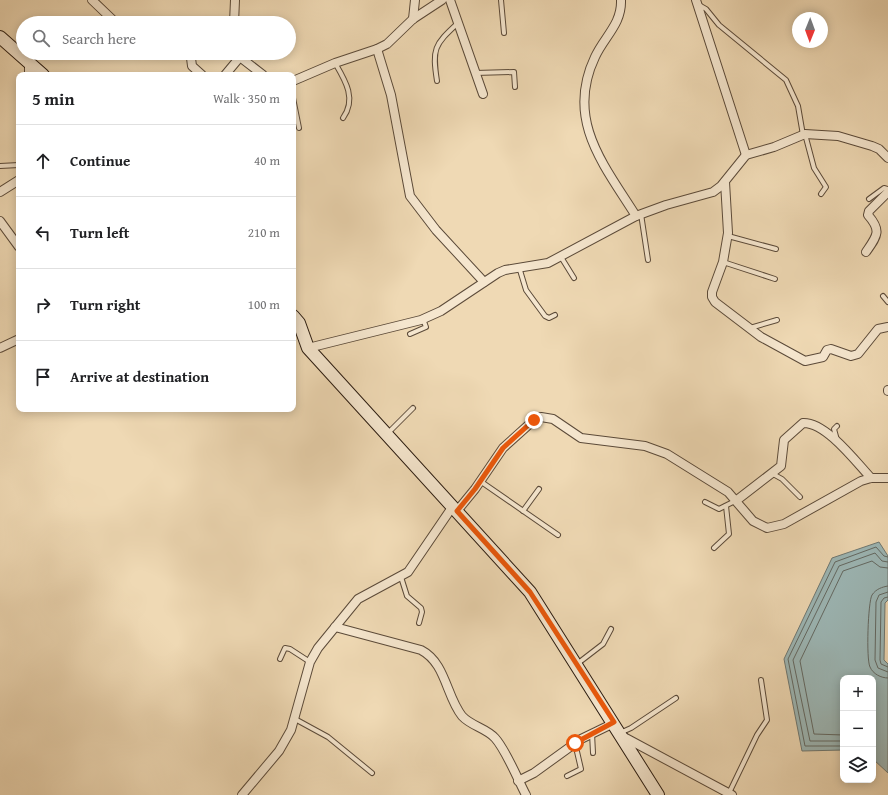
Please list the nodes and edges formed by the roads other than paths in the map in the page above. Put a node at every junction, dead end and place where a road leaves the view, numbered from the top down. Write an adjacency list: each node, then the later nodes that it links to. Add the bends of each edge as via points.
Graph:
1 (92, 0): 9 (street)
2 (236, 0): 10 (street)
3 (415, 0): 11 (street)
4 (442, 0): 11 (street)
5 (450, 0): 12 (street)
6 (501, 0): 13 (lane)
7 (621, 0): 45 (street, via 621,13 617,24 595,56 588,75 585,115 596,154)
8 (697, 3): 34 (lane, via 706,9 719,26 786,80 798,106); 35 (street)
9 (109, 16)
10 (235, 16)
11 (413, 19): 15 (street, via 387,44)
12 (458, 23): 26 (street); 28 (lane, via 440,39 436,47 434,62)
13 (504, 33)
14 (0, 37): 16 (street)
15 (377, 49): 21 (street); 57 (street, via 391,95 410,196 436,230)
16 (16, 55)
17 (21, 60): 22 (street)
18 (191, 60): 23 (street, via 192,66)
19 (236, 60): 24 (street)
20 (245, 60): 25 (street)
21 (335, 63): 27 (street); 32 (lane, via 350,94)
22 (29, 69)
23 (199, 72)
24 (227, 72)
25 (259, 72)
26 (475, 73): 29 (lane, via 514,72); 30 (street)
27 (296, 80)
28 (437, 81)
29 (515, 87)
30 (483, 94)
31 (296, 113): 33 (lane)
32 (343, 118)
33 (299, 128)
34 (804, 135): 35 (street); 36 (street, via 838,136 879,149); 43 (lane, via 814,168 826,187)
35 (746, 155): 40 (street)
36 (888, 158)
37 (16, 165): 38 (lane)
38 (0, 166)
39 (16, 182): 42 (street)
40 (725, 182): 45 (street, via 713,192); 47 (street)
41 (888, 191): 44 (lane, via 884,188); 50 (street, via 869,211 868,215 878,231)
42 (0, 192)
43 (821, 194)
44 (869, 199)
45 (638, 215): 51 (street); 52 (lane)
46 (0, 220): 48 (street)
47 (728, 236): 49 (lane); 53 (street)
48 (16, 243)
49 (776, 249)
50 (866, 252)
51 (561, 257): 54 (street, via 548,263); 55 (lane)
52 (648, 260)
53 (724, 262): 56 (lane); 65 (street, via 712,297)
54 (519, 267): 57 (street, via 505,270); 60 (lane, via 526,290 545,316 549,318)
55 (574, 278)
56 (775, 280)
57 (484, 282): 61 (street, via 441,311)
58 (883, 296): 59 (lane)
59 (888, 302)
60 (555, 315)
61 (423, 319): 66 (lane, via 426,327); 69 (street)
62 (296, 320): 69 (street)
63 (776, 320): 65 (lane)
64 (888, 327): 65 (street, via 874,332 858,354 851,356 831,349 827,350 823,358 811,361 805,361 761,337)
65 (750, 328)
66 (410, 334)
67 (16, 340): 68 (street)
68 (0, 348)
69 (308, 348): 72 (street)
70 (413, 408): 72 (lane)
71 (837, 426): 73 (lane, via 834,429)
72 (387, 434): 83 (street)
73 (838, 443): 74 (street, via 810,423 803,423 784,440 783,463); 75 (street)
74 (773, 474): 79 (lane, via 782,479); 80 (street)
75 (871, 478): 76 (street); 80 (street, via 776,527 767,528 760,525)
76 (888, 478)
77 (480, 481): 80 (street, via 503,448 534,420 547,417 581,438 645,446 667,454 728,492); 83 (street); 84 (lane)
78 (539, 489): 84 (lane)
79 (800, 497)
80 (736, 500): 82 (lane)
81 (705, 502): 82 (lane, via 719,509)
82 (726, 506): 86 (lane, via 729,534)
83 (455, 508): 87 (street, via 414,566); 93 (street, via 530,592)
84 (523, 511): 85 (lane)
85 (558, 536)
86 (714, 548)
87 (401, 577): 88 (lane, via 407,596 422,608); 89 (street, via 358,599)
88 (419, 623)
89 (335, 627): 92 (street); 104 (street, via 429,654 436,662 463,717 495,738)
90 (611, 629): 93 (lane, via 603,644)
91 (280, 659): 92 (lane, via 285,648)
92 (310, 662): 96 (street)
93 (576, 665): 97 (street)
94 (761, 680): 105 (lane, via 766,723 757,735)
95 (676, 698): 99 (lane)
96 (295, 719): 102 (lane, via 328,737); 106 (street, via 279,751)
97 (614, 722): 98 (street); 99 (street)
98 (592, 733): 100 (street); 101 (lane)
99 (621, 734): 105 (street); 108 (street)
100 (575, 743): 103 (lane, via 581,769); 104 (street, via 534,773)
101 (593, 753)
102 (372, 773)
103 (567, 776)
104 (518, 781): 107 (street)
105 (731, 794)
106 (242, 795)
107 (526, 795)
108 (658, 795)

